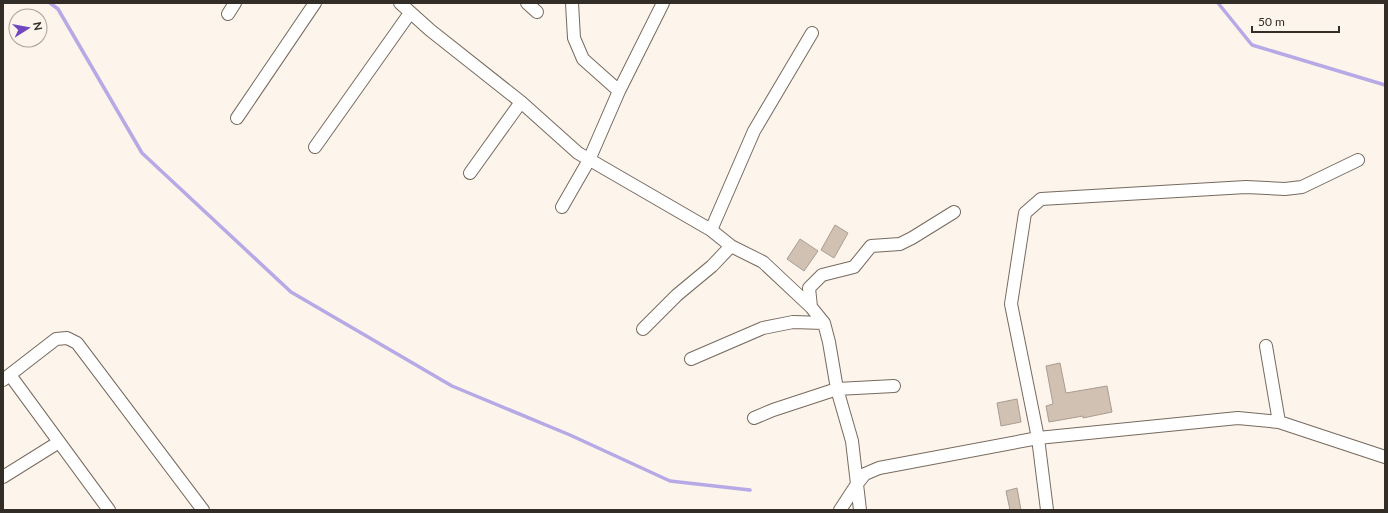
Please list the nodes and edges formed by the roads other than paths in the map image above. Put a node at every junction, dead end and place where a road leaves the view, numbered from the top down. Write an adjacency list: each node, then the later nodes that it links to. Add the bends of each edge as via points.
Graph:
1 (235, 3): 9 (street)
2 (316, 3): 13 (street)
3 (400, 3): 7 (street)
4 (527, 3): 8 (street)
5 (572, 3): 11 (street, via 574,38 584,59)
6 (663, 3): 11 (street)
7 (410, 12): 12 (street); 14 (street)
8 (537, 12)
9 (228, 14)
10 (812, 34): 20 (street, via 754,132)
11 (619, 91): 15 (street)
12 (520, 102): 15 (street); 17 (street)
13 (237, 118)
14 (315, 147)
15 (589, 160): 18 (street); 20 (street)
16 (1358, 160): 32 (street, via 1302,187 1246,187 1041,198 1025,213 1011,304)
17 (470, 173)
18 (562, 207)
19 (954, 212): 22 (street, via 900,244 871,246 854,267 822,275 809,288)
20 (710, 230): 21 (street)
21 (731, 246): 22 (street, via 763,262); 24 (street, via 712,266 676,295)
22 (811, 307): 23 (street)
23 (824, 323): 26 (street, via 793,322 763,328); 29 (street)
24 (643, 329)
25 (1266, 346): 31 (street)
26 (691, 359)
27 (7, 377): 33 (street); 38 (street, via 56,339 67,338 77,343)
28 (894, 386): 29 (street)
29 (837, 389): 30 (street); 36 (street, via 852,441)
30 (754, 418)
31 (1279, 422): 32 (street, via 1238,418); 34 (street)
32 (1038, 438): 36 (street, via 879,468 865,474); 41 (street)
33 (59, 442): 35 (street); 37 (street)
34 (1385, 457)
35 (3, 477)
36 (856, 484): 39 (street); 40 (street)
37 (108, 510)
38 (203, 510)
39 (840, 510)
40 (860, 510)
41 (1047, 510)

